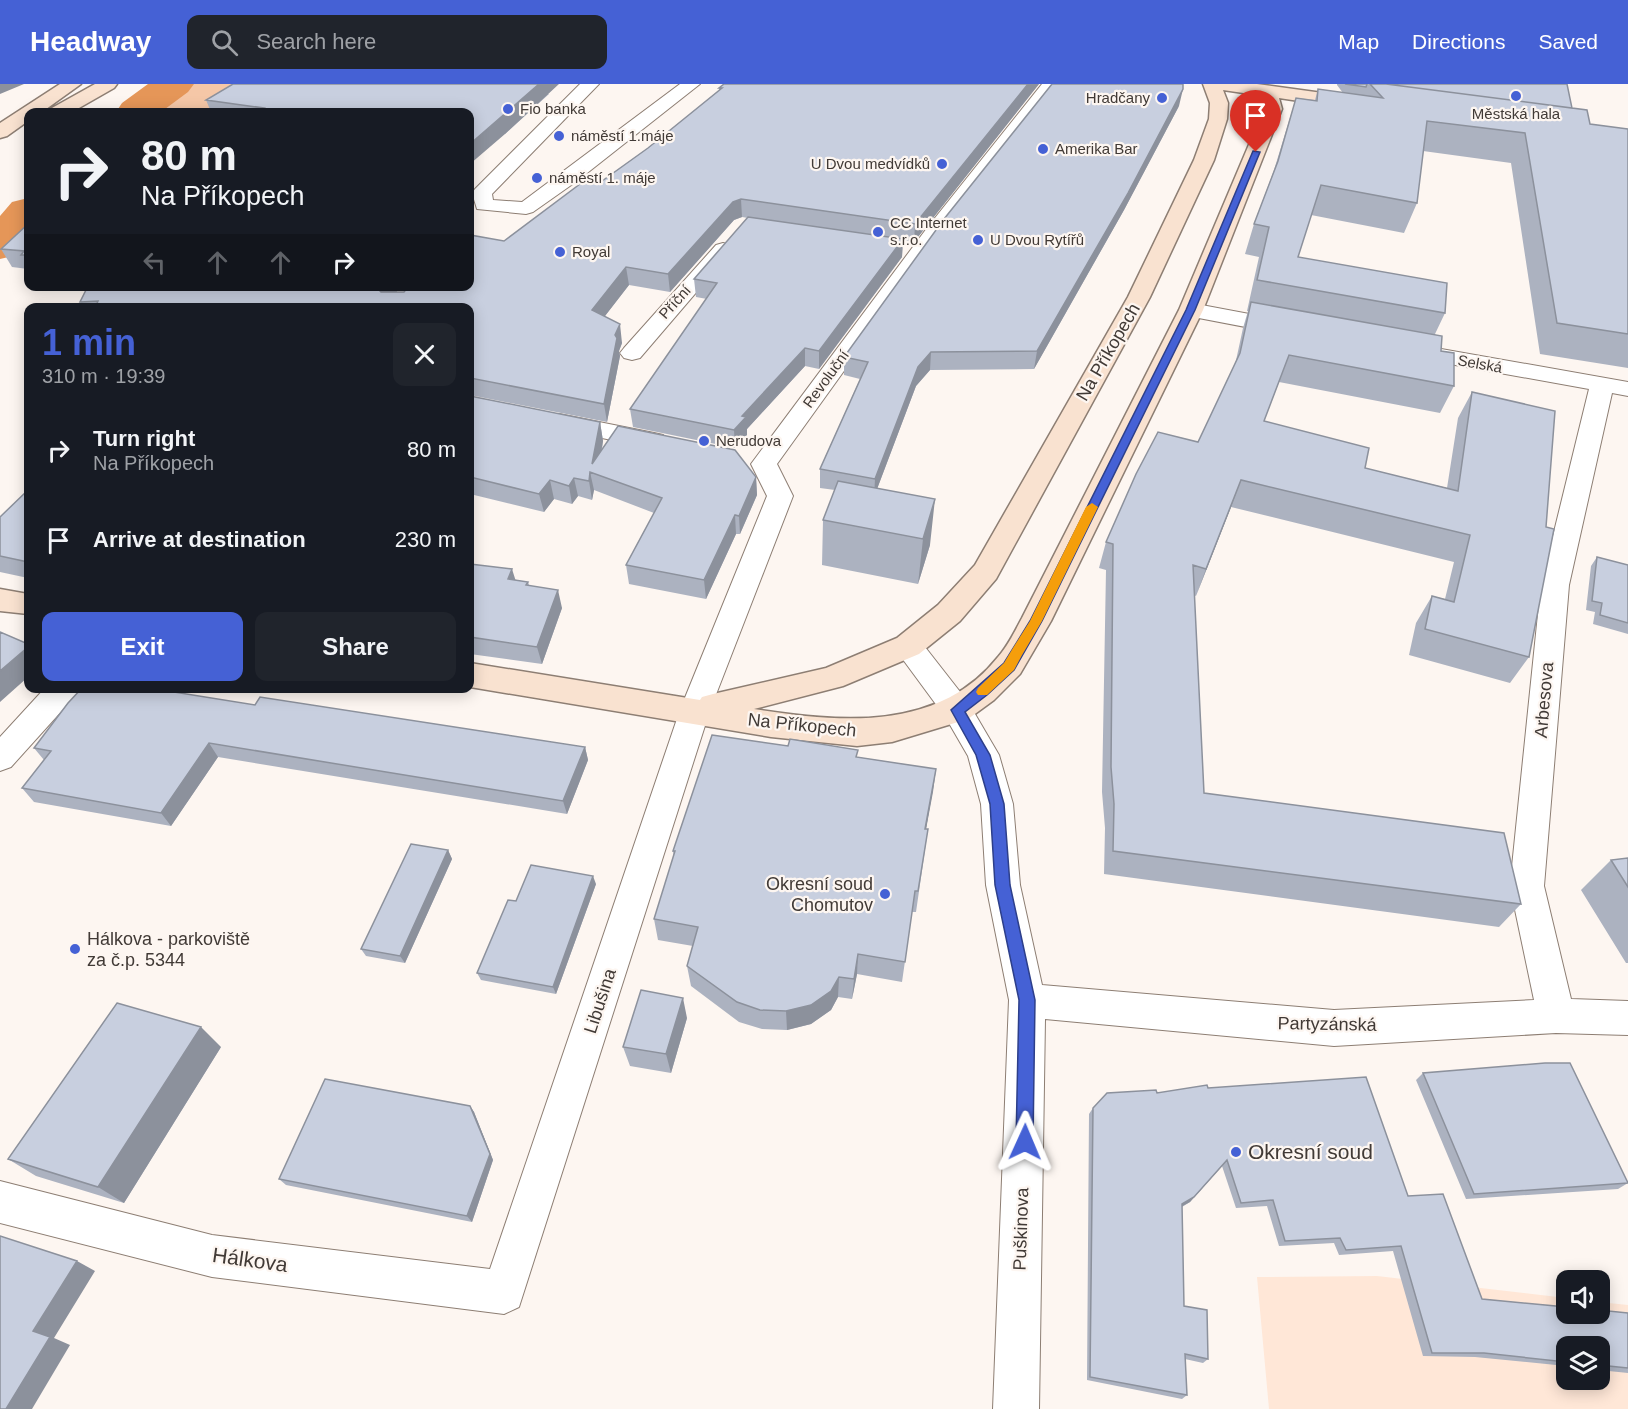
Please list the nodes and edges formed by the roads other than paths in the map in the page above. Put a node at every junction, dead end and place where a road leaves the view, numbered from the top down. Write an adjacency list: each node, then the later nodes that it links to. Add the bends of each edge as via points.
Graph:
1 (72, 84): 10 (street)
2 (108, 84): 11 (street)
3 (590, 84): 16 (street, via 482,193)
4 (691, 84): 16 (street, via 526,208)
5 (1051, 84): 20 (street, Revoluční)
6 (1212, 84): 30 (street, Na Příkopech, via 1219,103 1215,129 1139,297 986,572 949,613)
7 (1218, 84): 8 (street)
8 (1260, 87): 9 (street); 21 (street, Na Příkopech, via 1273,108)
9 (1372, 105)
10 (36, 108)
11 (66, 108)
12 (24, 116): 13 (street)
13 (0, 132)
14 (24, 133): 15 (street)
15 (0, 148)
16 (484, 205): 17 (street)
17 (474, 218)
18 (736, 233): 24 (street, Příční)
19 (897, 248): 20 (street)
20 (921, 251): 33 (street, Revoluční, via 755,462 780,496)
21 (1191, 310): 22 (street); 34 (street, Na Příkopech, via 1036,621 1009,666)
22 (1307, 332)
23 (1387, 347): 25 (street, Selská)
24 (632, 353)
25 (1615, 387): 37 (street, Arbesova, via 1555,585 1527,886)
26 (539, 418): 27 (street)
27 (679, 447)
28 (0, 600): 29 (street)
29 (24, 603)
30 (908, 646): 33 (street, Na Příkopech, via 832,678); 34 (street, Puškinova)
31 (474, 676): 33 (street, Na Příkopech)
32 (59, 693): 35 (street)
33 (694, 710): 34 (street, Na Příkopech, via 771,724 857,732 892,729); 40 (street, Libušina)
34 (957, 710): 36 (street, Puškinova, via 983,755 997,804 1003,885)
35 (0, 758)
36 (1027, 1000): 37 (street, Partyzánská, via 1334,1028); 41 (street, Puškinova)
37 (1556, 1016): 38 (street, Partyzánská)
38 (1628, 1018)
39 (0, 1202): 40 (street, Hálkova, via 212,1256)
40 (504, 1292)
41 (1016, 1409)

